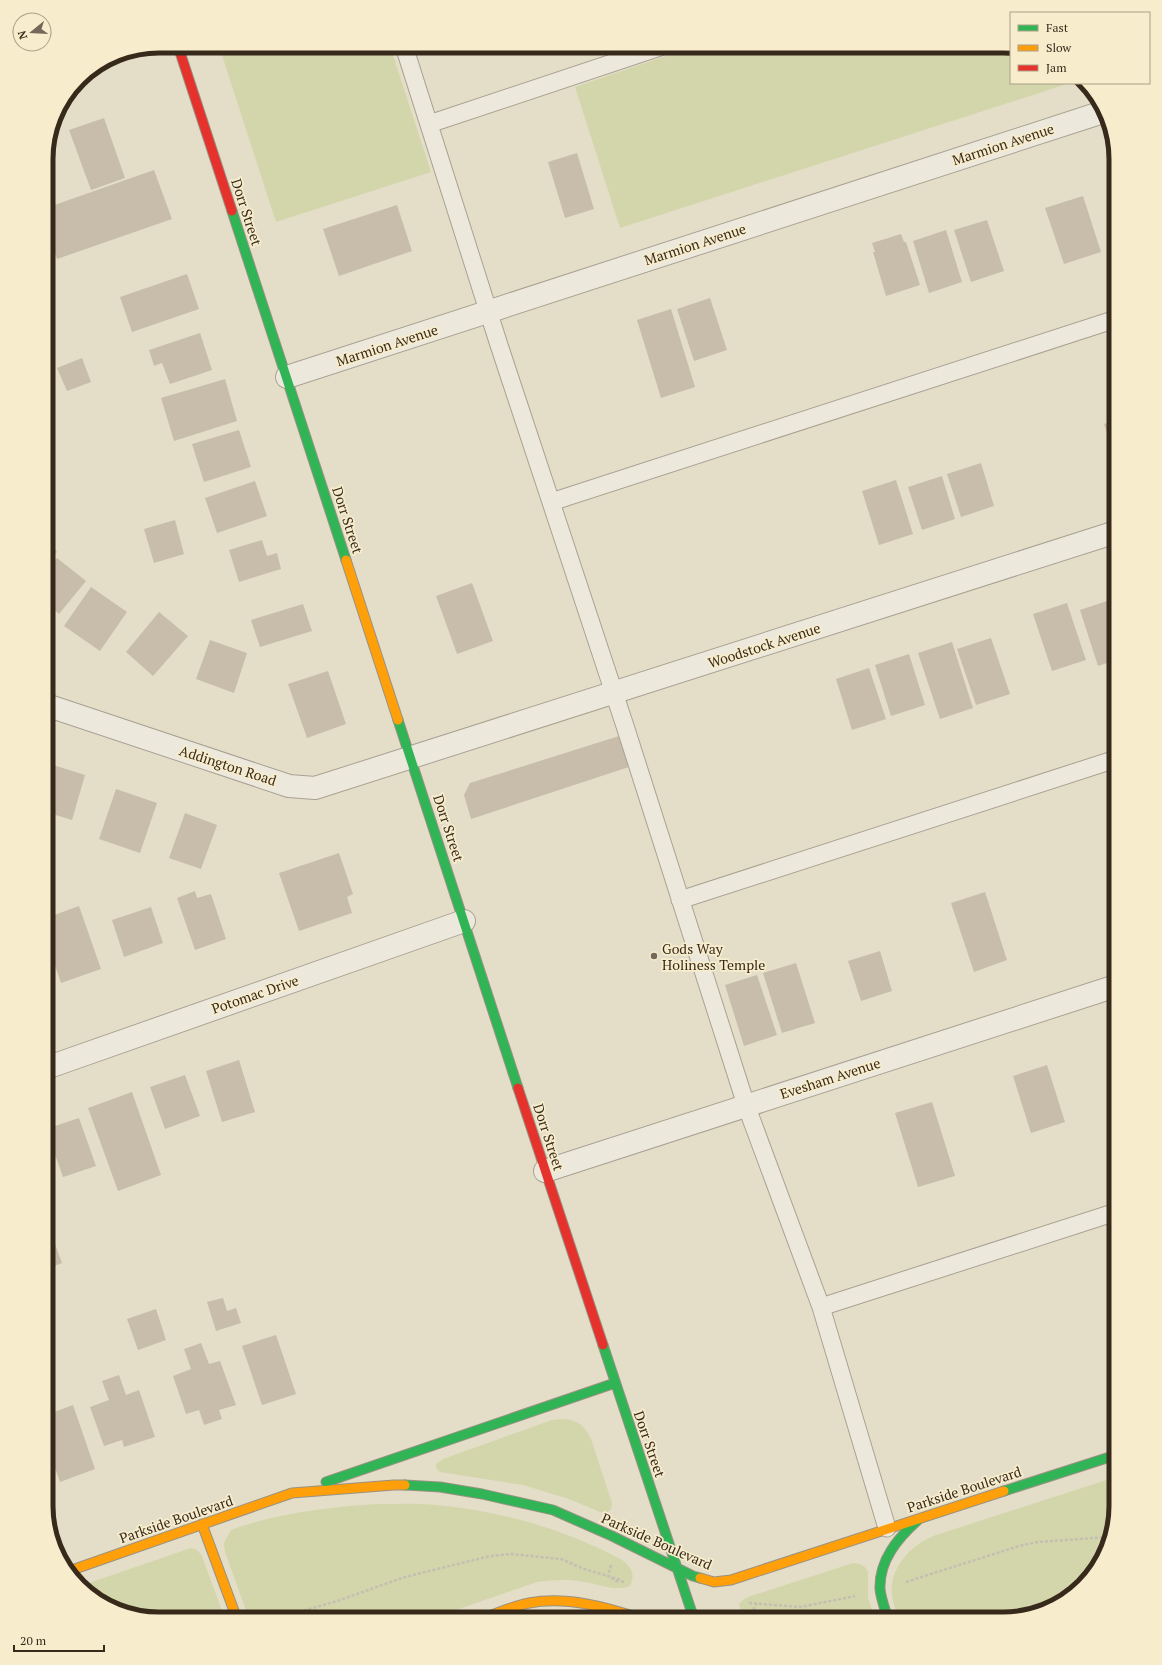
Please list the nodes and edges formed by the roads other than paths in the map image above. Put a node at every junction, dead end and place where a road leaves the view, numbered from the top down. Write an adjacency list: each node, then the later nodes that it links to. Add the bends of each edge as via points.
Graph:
1 (180, 53): 8 (street, Dorr Street)
2 (406, 53): 5 (lane)
3 (642, 53): 5 (lane)
4 (1099, 113): 6 (street, Marmion Avenue)
5 (429, 124): 6 (lane)
6 (489, 312): 8 (street, Marmion Avenue); 9 (lane)
7 (1109, 321): 9 (lane)
8 (287, 377): 13 (street, Dorr Street)
9 (551, 502): 11 (lane)
10 (1109, 534): 11 (street, Woodstock Avenue)
11 (615, 693): 13 (street, Woodstock Avenue); 15 (lane)
12 (53, 707): 13 (street, Addington Road, via 289,786 315,788)
13 (412, 759): 16 (street, Dorr Street)
14 (1109, 761): 15 (lane)
15 (680, 900): 19 (lane)
16 (464, 921): 18 (street, Potomac Drive); 20 (street, Dorr Street)
17 (1109, 988): 19 (street, Evesham Avenue)
18 (53, 1066)
19 (746, 1105): 20 (street, Evesham Avenue); 22 (lane)
20 (545, 1171): 23 (street, Dorr Street)
21 (1109, 1214): 22 (lane)
22 (821, 1306): 28 (lane)
23 (615, 1383): 25 (street, Parkside Boulevard); 29 (street, Dorr Street)
24 (1109, 1457): 26 (street, Parkside Boulevard)
25 (292, 1493): 27 (street, Parkside Boulevard); 29 (street, Parkside Boulevard, via 394,1485 440,1487 482,1494 553,1510)
26 (922, 1517): 28 (street, Parkside Boulevard); 35 (street, via 898,1539 884,1560 880,1589)
27 (202, 1524): 30 (street, Parkside Boulevard); 31 (street)
28 (886, 1528): 29 (street, Parkside Boulevard, via 731,1580 714,1582)
29 (677, 1568): 34 (street, Dorr Street)
30 (74, 1569)
31 (234, 1612)
32 (503, 1612): 33 (street, via 534,1602 596,1606)
33 (617, 1612)
34 (692, 1612)
35 (886, 1612)

